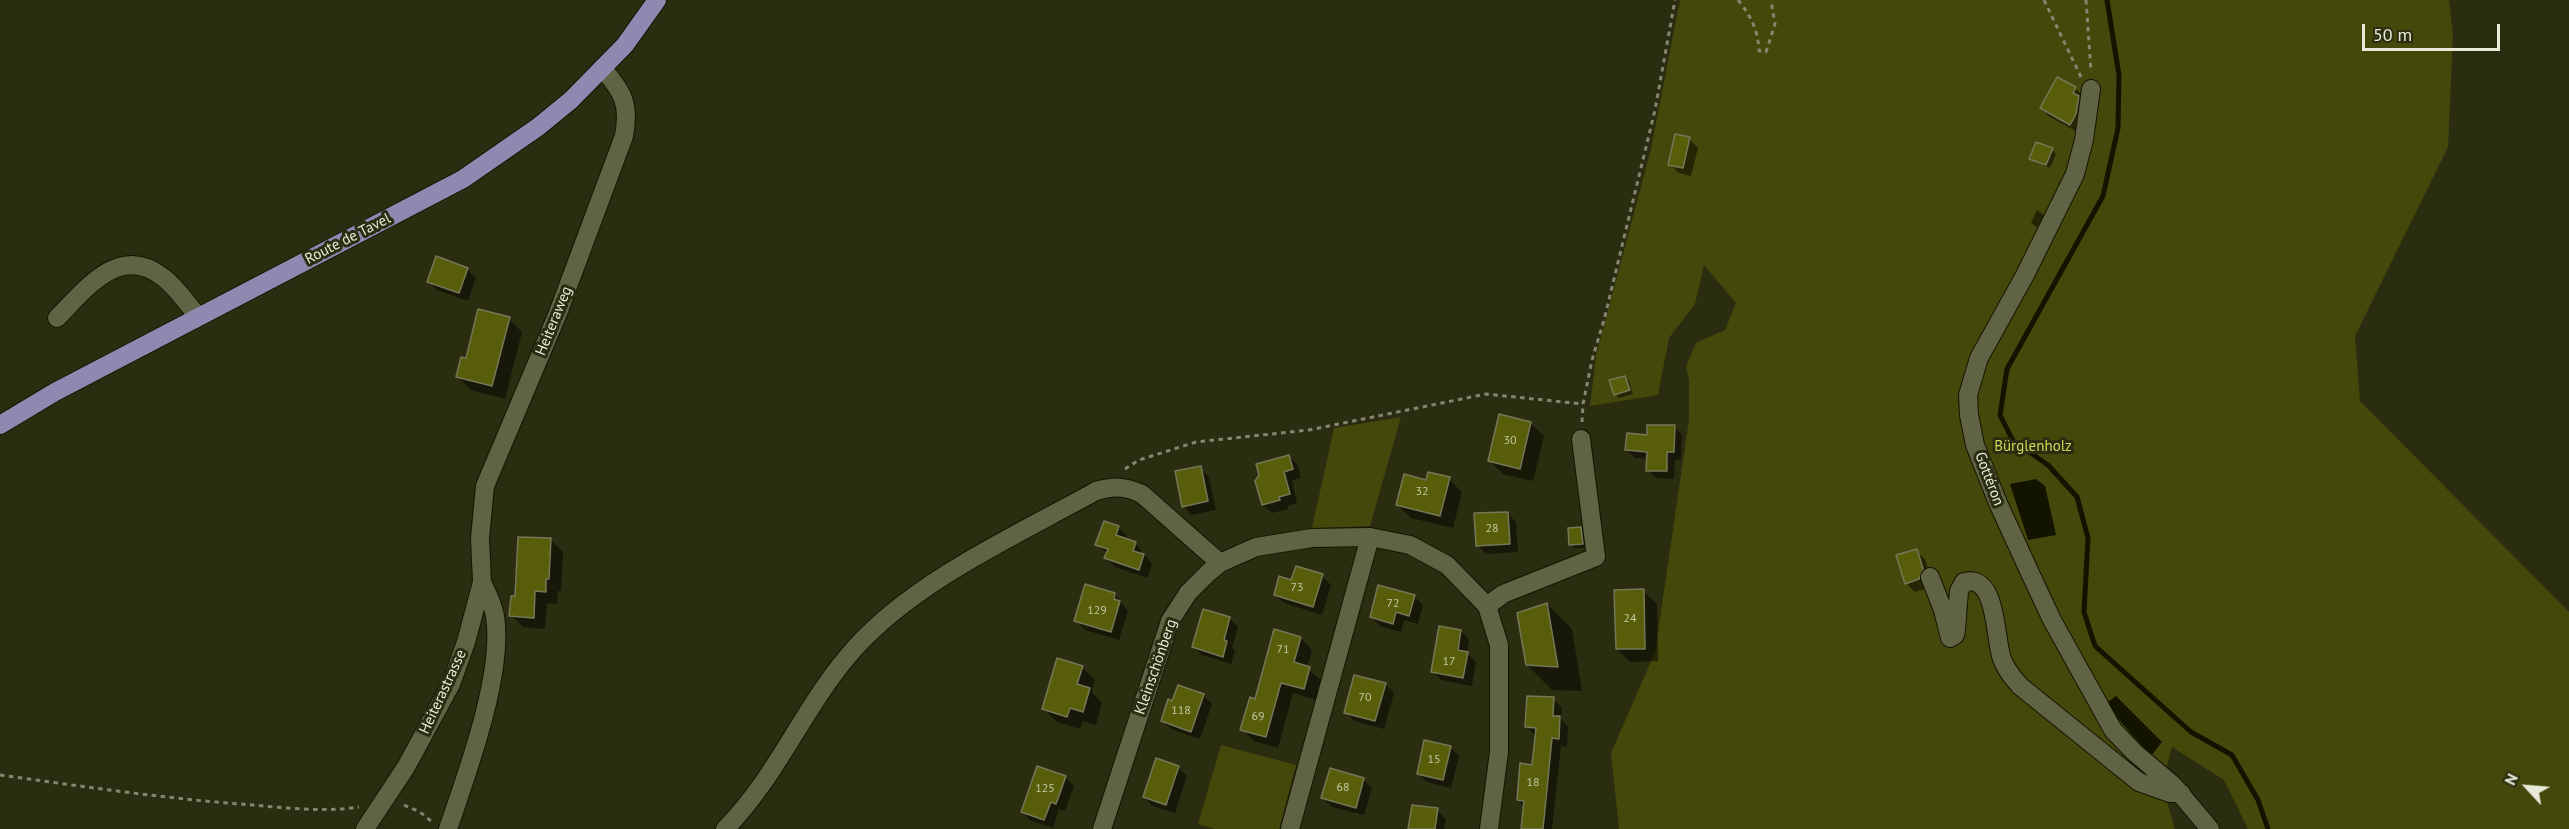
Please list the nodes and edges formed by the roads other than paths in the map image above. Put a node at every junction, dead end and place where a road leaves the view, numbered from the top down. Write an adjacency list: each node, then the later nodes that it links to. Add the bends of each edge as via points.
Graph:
1 (657, 0): 2 (main road, Route de Tavel, via 625,45)
2 (602, 68): 4 (main road, Route de Tavel, via 538,127 463,179); 11 (street, Heiteraweg, via 616,83 627,108 624,136 558,313 485,486 480,538)
3 (2091, 89): 13 (street, Gottéron, via 2075,174 1979,357 1968,395 1970,415 1975,444 1998,503 2047,610 2113,730)
4 (198, 316): 5 (street, via 165,278 135,265 117,266 102,274); 6 (main road, Route de Tavel)
5 (57, 318)
6 (0, 425)
7 (1581, 439): 12 (street, via 1596,557 1503,594)
8 (1370, 537): 9 (street, Kleinschönberg, via 1312,538 1256,547); 12 (street, Kleinschönberg, via 1410,545 1447,565); 18 (street)
9 (1220, 564): 16 (street, via 1142,494 1115,485 1096,490 920,592 883,620 832,678 773,770); 17 (street, Kleinschönberg, via 1188,593 1170,621)
10 (1930, 578): 13 (street, via 1944,610 1950,638 1956,630 1959,591 1964,582 1977,581 1989,595 2002,659 2020,686 2139,782)
11 (482, 582): 14 (street, via 495,616 495,658 480,727); 15 (street, Heiterastrasse, via 451,684 430,726)
12 (1487, 606): 19 (street, Kleinschönberg, via 1499,645 1499,752)
13 (2181, 793): 20 (street, Gottéron)
14 (441, 826)
15 (364, 829)
16 (725, 829)
17 (1102, 829)
18 (1290, 829)
19 (1489, 829)
20 (2211, 829)

